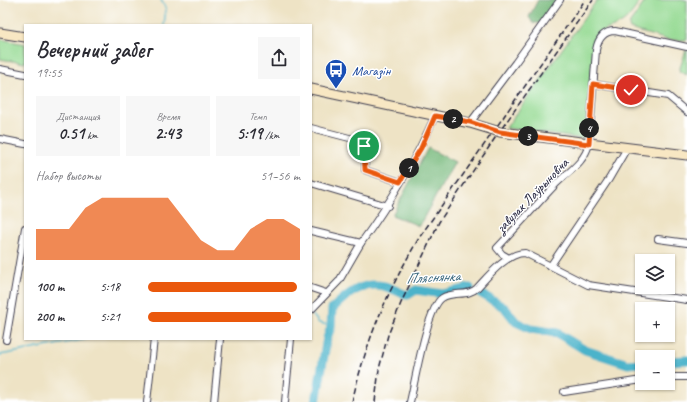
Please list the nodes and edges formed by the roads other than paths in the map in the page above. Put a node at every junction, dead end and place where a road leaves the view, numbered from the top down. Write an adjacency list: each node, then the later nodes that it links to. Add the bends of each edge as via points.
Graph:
1 (560, 0): 11 (street)
2 (0, 33): 3 (main road)
3 (24, 37)
4 (687, 47): 7 (street, via 615,31 608,32 597,44)
5 (0, 69): 6 (street)
6 (24, 74)
7 (593, 84): 9 (street, via 668,96); 15 (street)
8 (312, 89): 10 (main road)
9 (687, 112)
10 (435, 116): 11 (main road); 18 (street, via 421,148)
11 (470, 122): 15 (main road, via 500,132)
12 (312, 128): 18 (street, via 361,141 364,146 365,170)
13 (0, 139): 14 (street)
14 (24, 144)
15 (589, 144): 16 (main road); 26 (street, завулак Лаўрыновіча, via 582,161 497,248)
16 (627, 148): 17 (main road); 27 (street, via 610,179)
17 (687, 155)
18 (400, 182): 20 (street)
19 (312, 184): 20 (street)
20 (388, 206): 24 (street)
21 (312, 231): 24 (street)
22 (24, 234): 32 (street)
23 (658, 239): 25 (street)
24 (361, 243): 29 (street, via 339,281)
25 (687, 243)
26 (509, 258): 27 (street, via 525,253); 43 (street, via 472,292 443,297 438,302 432,313)
27 (551, 265): 30 (street, via 588,285)
28 (312, 288): 29 (street)
29 (326, 293): 31 (street)
30 (687, 300)
31 (312, 309)
32 (6, 340)
33 (154, 340): 40 (street)
34 (220, 340): 41 (street)
35 (291, 340): 42 (street)
36 (675, 377): 37 (street)
37 (687, 377)
38 (635, 381): 39 (street)
39 (564, 392)
40 (147, 402)
41 (214, 402)
42 (285, 402)
43 (410, 402)

